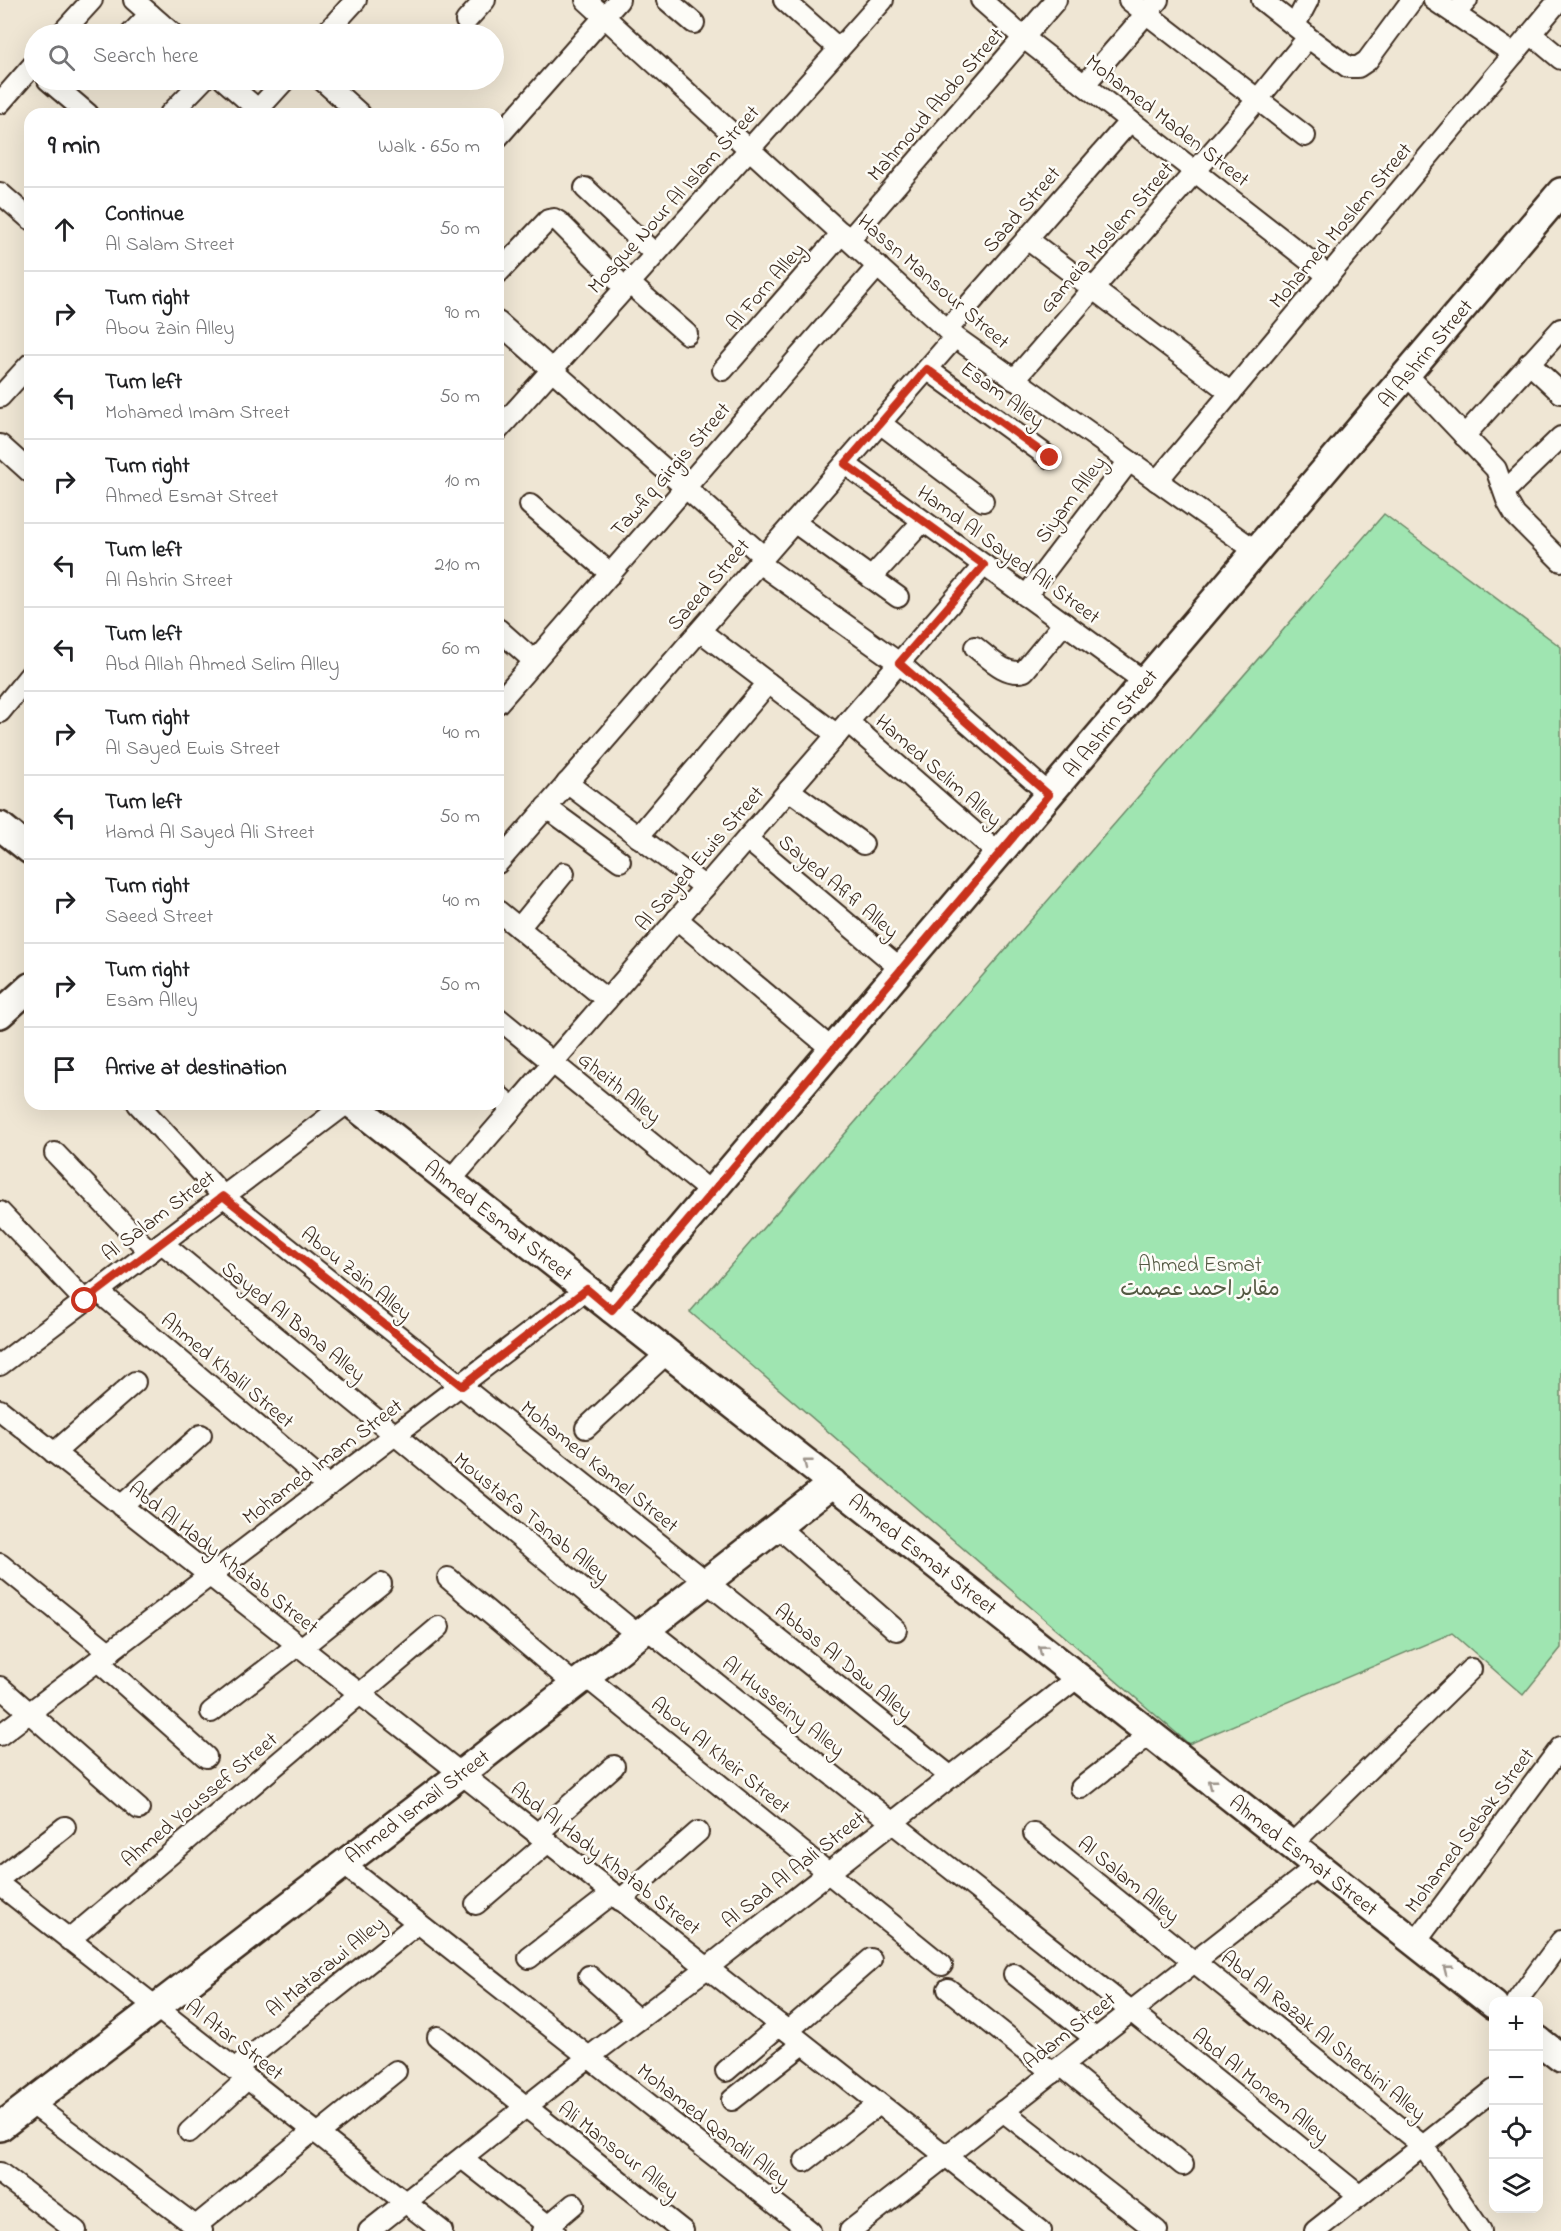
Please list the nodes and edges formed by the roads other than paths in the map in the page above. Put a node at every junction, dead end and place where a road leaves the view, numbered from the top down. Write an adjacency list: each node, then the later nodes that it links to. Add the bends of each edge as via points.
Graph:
1 (92, 0): 24 (street)
2 (134, 0): 20 (street)
3 (356, 0): 27 (street)
4 (485, 0): 22 (street)
5 (586, 0): 21 (street, Hassn Mansour Street)
6 (619, 0): 21 (street)
7 (667, 0): 23 (street)
8 (784, 0): 31 (street)
9 (883, 0): 31 (street, Mosque Nour Al Islam Street)
10 (981, 0): 30 (street, Mohamed Maden Street)
11 (1056, 0): 30 (street, Mahmoud Abdo Street)
12 (1129, 0): 18 (street)
13 (1262, 0): 28 (street)
14 (1308, 0): 28 (street, Gameia Moslem Street)
15 (1412, 0): 28 (street, via 1358,68 1348,67)
16 (1434, 0): 19 (street)
17 (1559, 0): 29 (street, Mohamed Moslem Street)
18 (1153, 7): 35 (street); 41 (street)
19 (1461, 7): 32 (street)
20 (150, 14): 25 (street); 26 (street)
21 (605, 16): 49 (street); 51 (street, Hassn Mansour Street)
22 (466, 21)
23 (694, 23)
24 (70, 24)
25 (140, 24)
26 (162, 24)
27 (334, 24)
28 (1300, 31): 41 (street, Gameia Moslem Street, via 1306,40)
29 (1531, 34): 32 (street, Mohamed Moslem Street); 33 (street)
30 (1024, 38): 35 (street, Mohamed Maden Street); 57 (street, Mahmoud Abdo Street)
31 (839, 49): 51 (street, Mosque Nour Al Islam Street)
32 (1514, 54): 62 (street, Mohamed Moslem Street)
33 (1561, 59)
34 (24, 77): 42 (street)
35 (1084, 85): 48 (street, Mohamed Maden Street)
36 (60, 90): 43 (street)
37 (193, 90): 44 (street)
38 (235, 90): 45 (street)
39 (277, 90): 46 (street)
40 (333, 90): 47 (street)
41 (1258, 99): 50 (street); 52 (street, Gameia Moslem Street)
42 (0, 103)
43 (81, 108)
44 (176, 108)
45 (254, 108)
46 (261, 108)
47 (353, 108)
48 (1130, 121): 52 (street, Mohamed Maden Street); 58 (street, Saad Street)
49 (504, 130)
50 (1305, 136)
51 (750, 149): 57 (street, Hassn Mansour Street); 59 (street, Mosque Nour Al Islam Street)
52 (1195, 171): 62 (street, Mohamed Maden Street); 64 (street, Gameia Moslem Street)
53 (585, 188): 59 (street)
54 (0, 193): 56 (street)
55 (1557, 205): 74 (main road, Al Ashrin Street)
56 (24, 211)
57 (846, 237): 60 (street, Hassn Mansour Street); 72 (street, Al Forn Alley)
58 (1027, 239): 64 (street); 67 (street, Saad Street)
59 (655, 254): 63 (street, Mosque Nour Al Islam Street)
60 (878, 266): 67 (street, Hassn Mansour Street); 89 (street, Tawfiq Girgis Street)
61 (504, 267): 63 (street, via 548,220 554,219)
62 (1329, 276): 76 (street, Mohamed Moslem Street)
63 (627, 286): 68 (street); 70 (street, Mosque Nour Al Islam Street)
64 (1093, 289): 75 (street, Gameia Moslem Street); 76 (street)
65 (1561, 329): 69 (street)
66 (504, 333): 70 (street)
67 (951, 333): 71 (street, Saeed Street); 75 (street, Hassn Mansour Street)
68 (687, 334)
69 (1529, 363): 77 (street); 81 (street)
70 (552, 369): 79 (street, Mosque Nour Al Islam Street); 89 (street)
71 (927, 369): 80 (street, Saeed Street); 84 (street, Esam Alley)
72 (723, 370)
73 (24, 371): 78 (street)
74 (1407, 375): 81 (street); 95 (main road, Al Ashrin Street)
75 (1014, 380): 85 (street, Hassn Mansour Street)
76 (1231, 393): 88 (street, Mohamed Moslem Street)
77 (1561, 393)
78 (0, 397)
79 (504, 422)
80 (880, 423): 86 (street, Saeed Street); 91 (street)
81 (1464, 436): 90 (street, via 1496,470)
82 (1561, 437): 90 (street)
83 (0, 445): 87 (street)
84 (1050, 458)
85 (1129, 461): 88 (street, Hassn Mansour Street); 101 (street, Siyam Alley)
86 (845, 464): 93 (street, Hamd Al Sayed Ali Street); 94 (street, Saeed Street)
87 (24, 467)
88 (1157, 481): 95 (street, Hassn Mansour Street)
89 (686, 487): 96 (street); 99 (street, Tawfiq Girgis Street)
90 (1505, 491): 97 (street, via 1515,515)
91 (983, 501)
92 (530, 505): 99 (street)
93 (923, 521): 98 (street, Hamd Al Sayed Ali Street); 100 (street)
94 (794, 522): 96 (street, Saeed Street); 100 (street)
95 (1256, 551): 110 (main road, Al Ashrin Street)
96 (761, 560): 104 (street, Saeed Street); 108 (street)
97 (1561, 561)
98 (984, 565): 101 (street, Hamd Al Sayed Ali Street); 108 (street, Al Sayed Ewis Street)
99 (611, 574): 107 (street, Tawfiq Girgis Street)
100 (872, 578): 102 (street)
101 (1026, 596): 103 (street, Hamd Al Sayed Ali Street)
102 (898, 597)
103 (1064, 623): 106 (street, via 1024,671 1018,673 1008,671); 110 (street, Hamd Al Sayed Ali Street)
104 (700, 631): 111 (street, Hamed Selim Alley); 115 (street, Saeed Street)
105 (504, 634): 107 (street)
106 (975, 647)
107 (534, 662): 112 (street, Tawfiq Girgis Street)
108 (899, 663): 114 (street, Al Sayed Ewis Street); 117 (street)
109 (24, 682): 113 (street)
110 (1145, 682): 117 (main road, Al Ashrin Street)
111 (768, 683): 114 (street, Hamed Selim Alley); 120 (street)
112 (504, 697)
113 (0, 712)
114 (842, 729): 116 (street, Al Sayed Ewis Street); 124 (street, Hamed Selim Alley)
115 (567, 783): 118 (street, Saeed Street); 120 (street)
116 (789, 790): 121 (street, Al Sayed Ewis Street); 122 (street)
117 (1049, 795): 124 (main road, Al Ashrin Street)
118 (546, 807): 125 (street, Saeed Street); 126 (street)
119 (0, 826): 123 (main road)
120 (638, 837): 128 (street)
121 (747, 838): 128 (street, Al Sayed Ewis Street); 132 (street, Sayed Afifi Alley)
122 (863, 844)
123 (24, 845)
124 (999, 854): 132 (main road, Al Ashrin Street)
125 (504, 856)
126 (620, 861)
127 (564, 873): 131 (street)
128 (705, 887): 130 (street, Al Sayed Ewis Street)
129 (504, 916): 131 (street)
130 (677, 919): 134 (street, Al Sayed Ewis Street); 137 (street)
131 (519, 928): 134 (street)
132 (901, 969): 137 (main road, Al Ashrin Street)
133 (24, 992): 135 (main road)
134 (607, 1000): 138 (street, Al Sayed Ewis Street)
135 (0, 1014)
136 (504, 1023): 138 (street, Gheith Alley)
137 (833, 1050): 146 (main road, Al Ashrin Street)
138 (553, 1063): 140 (street, Al Sayed Ewis Street); 146 (street, Gheith Alley)
139 (504, 1100): 140 (street)
140 (513, 1108): 145 (street, Al Sayed Ewis Street)
141 (144, 1110): 147 (street, Abou Zain Alley)
142 (338, 1110): 147 (street, Al Salam Street)
143 (360, 1110): 145 (main road, Ahmed Esmat Street)
144 (55, 1153): 149 (street, Sayed Al Bana Alley)
145 (450, 1181): 150 (main road, Ahmed Esmat Street)
146 (712, 1193): 152 (main road, Al Ashrin Street)
147 (223, 1196): 149 (street, Al Salam Street); 156 (street, Abou Zain Alley)
148 (0, 1212): 151 (street, Ahmed Khalil Street)
149 (156, 1248): 151 (street, Al Salam Street); 160 (street, Sayed Al Bana Alley)
150 (587, 1289): 152 (main road, Ahmed Esmat Street); 156 (street, Mohamed Imam Street)
151 (91, 1296): 154 (street, Al Salam Street); 163 (street, Ahmed Khalil Street)
152 (612, 1310): 153 (main road, Ahmed Esmat Street)
153 (668, 1353): 158 (street); 162 (main road, Ahmed Esmat Street, one-way to 153)
154 (0, 1365)
155 (135, 1382): 161 (street)
156 (462, 1386): 160 (street, Mohamed Imam Street); 169 (street, Mohamed Kamel Street)
157 (0, 1410): 161 (street, Abd Al Hady Khatab Street)
158 (586, 1428)
159 (201, 1435): 164 (street)
160 (396, 1435): 163 (street, Mohamed Imam Street); 173 (street, Moustafa Tanab Alley)
161 (54, 1453): 164 (street, Abd Al Hady Khatab Street)
162 (833, 1484): 165 (main road, Ahmed Ismail Street); 177 (main road, Ahmed Esmat Street, one-way to 162)
163 (328, 1486): 167 (street, Mohamed Imam Street)
164 (121, 1506): 167 (street, Abd Al Hady Khatab Street)
165 (778, 1527): 169 (main road, Ahmed Ismail Street); 172 (street)
166 (0, 1564): 175 (street)
167 (210, 1576): 174 (street, Abd Al Hady Khatab Street); 175 (street, Mohamed Imam Street)
168 (448, 1578): 178 (street, Abou Al Kheir Street)
169 (707, 1582): 173 (main road, Ahmed Ismail Street); 189 (street, Abbas Al Daw Alley)
170 (381, 1584): 174 (street)
171 (439, 1627): 180 (street, Ahmed Youssef Street)
172 (896, 1630)
173 (642, 1632): 178 (main road, Ahmed Ismail Street); 192 (street, Al Husseiny Alley)
174 (300, 1647): 180 (street, Abd Al Hady Khatab Street); 182 (street)
175 (104, 1657): 181 (street, Mohamed Imam Street); 186 (street)
176 (1471, 1669): 197 (street)
177 (1078, 1677): 183 (main road, Ahmed Esmat Street); 189 (street, Al Sad Al Aali Street)
178 (579, 1680): 188 (main road, Ahmed Ismail Street); 200 (street, Abou Al Kheir Street)
179 (0, 1687): 181 (street)
180 (360, 1695): 188 (street, Abd Al Hady Khatab Street); 206 (street, Ahmed Youssef Street)
181 (31, 1712): 184 (street, Mohamed Imam Street); 191 (street)
182 (211, 1712)
183 (1150, 1734): 190 (street); 197 (main road, Ahmed Esmat Street, one-way to 183)
184 (0, 1735)
185 (1561, 1746): 208 (street, Mohamed Sebak Street)
186 (206, 1757)
187 (614, 1766): 196 (street)
188 (461, 1774): 196 (street, Abd Al Hady Khatab Street); 198 (main road, Ahmed Ismail Street)
189 (951, 1777): 192 (street, Al Sad Al Aali Street)
190 (1081, 1788)
191 (139, 1809)
192 (891, 1822): 200 (street, Al Sad Al Aali Street); 220 (street, Al Husseiny Alley)
193 (65, 1827): 201 (street)
194 (698, 1832): 203 (street)
195 (1034, 1833): 211 (street, Al Salam Alley)
196 (542, 1838): 203 (street, Abd Al Hady Khatab Street); 204 (street)
197 (1291, 1845): 199 (main road, Ahmed Esmat Street)
198 (342, 1863): 205 (street, Mohamed Qandil Alley); 219 (main road, Ahmed Ismail Street)
199 (1317, 1866): 208 (main road, Ahmed Esmat Street); 211 (street, Adam Street)
200 (827, 1872): 212 (street, Abou Al Kheir Street); 213 (street, Al Sad Al Aali Street)
201 (0, 1878)
202 (0, 1885): 206 (street, Al Atar Street)
203 (617, 1897): 209 (street); 213 (street, Abd Al Hady Khatab Street)
204 (476, 1904)
205 (418, 1923): 226 (street, Mohamed Qandil Alley); 230 (street, Al Matarawi Alley)
206 (69, 1940): 219 (street, Al Atar Street)
207 (1561, 1941): 217 (street)
208 (1414, 1943): 218 (main road, Ahmed Esmat Street, one-way to 208)
209 (529, 1958)
210 (871, 1959): 222 (street)
211 (1195, 1962): 220 (street, Adam Street); 240 (street, Abd Al Razak Al Sherbini Alley)
212 (942, 1965)
213 (707, 1968): 221 (street, Al Sad Al Aali Street); 222 (street, Abd Al Hady Khatab Street)
214 (1014, 1974): 224 (street)
215 (589, 1976): 221 (street)
216 (948, 1989): 227 (street)
217 (1519, 1997)
218 (1489, 2001)
219 (156, 2007): 230 (street, Al Atar Street); 233 (main road, Ahmed Ismail Street)
220 (1131, 2011): 224 (street, Adam Street); 246 (street, Abd Al Monem Alley)
221 (638, 2020): 226 (street, Al Sad Al Aali Street)
222 (784, 2028): 225 (street, Abd Al Hady Khatab Street); 229 (street)
223 (438, 2037): 235 (street, Ali Mansour Alley)
224 (1096, 2039): 227 (street, Adam Street)
225 (803, 2044): 232 (street); 234 (street, Abd Al Hady Khatab Street)
226 (588, 2057): 235 (street, Al Sad Al Aali Street); 255 (street, Mohamed Qandil Alley)
227 (1057, 2069): 236 (street, Adam Street); 244 (street)
228 (396, 2071): 239 (street)
229 (726, 2071)
230 (241, 2074): 238 (street, Al Matarawi Alley); 239 (street, Al Atar Street)
231 (1489, 2094): 240 (street)
232 (732, 2100)
233 (32, 2103): 237 (main road, Ahmed Ismail Street); 249 (street)
234 (879, 2104): 241 (street, Abd Al Hady Khatab Street); 243 (street)
235 (526, 2107): 242 (street, Al Sad Al Aali Street); 254 (street, Ali Mansour Alley)
236 (1003, 2111): 241 (street, Adam Street); 258 (street)
237 (0, 2127)
238 (189, 2132)
239 (315, 2133): 247 (street, Al Atar Street); 249 (street)
240 (1423, 2146): 246 (street); 260 (street, Abd Al Razak Al Sherbini Alley)
241 (946, 2156): 256 (street, Adam Street); 257 (street, Abd Al Hady Khatab Street)
242 (462, 2158): 247 (street, Al Sad Al Aali Street); 250 (street)
243 (805, 2161)
244 (1183, 2166)
245 (0, 2173): 251 (street)
246 (1360, 2196): 259 (street)
247 (406, 2203): 252 (street, Al Sad Al Aali Street); 253 (street, Al Atar Street)
248 (574, 2204): 250 (street)
249 (199, 2229)
250 (548, 2229)
251 (76, 2231)
252 (369, 2231)
253 (441, 2231)
254 (682, 2231)
255 (810, 2231)
256 (850, 2231)
257 (1041, 2231)
258 (1157, 2231)
259 (1315, 2231)
260 (1481, 2231)

